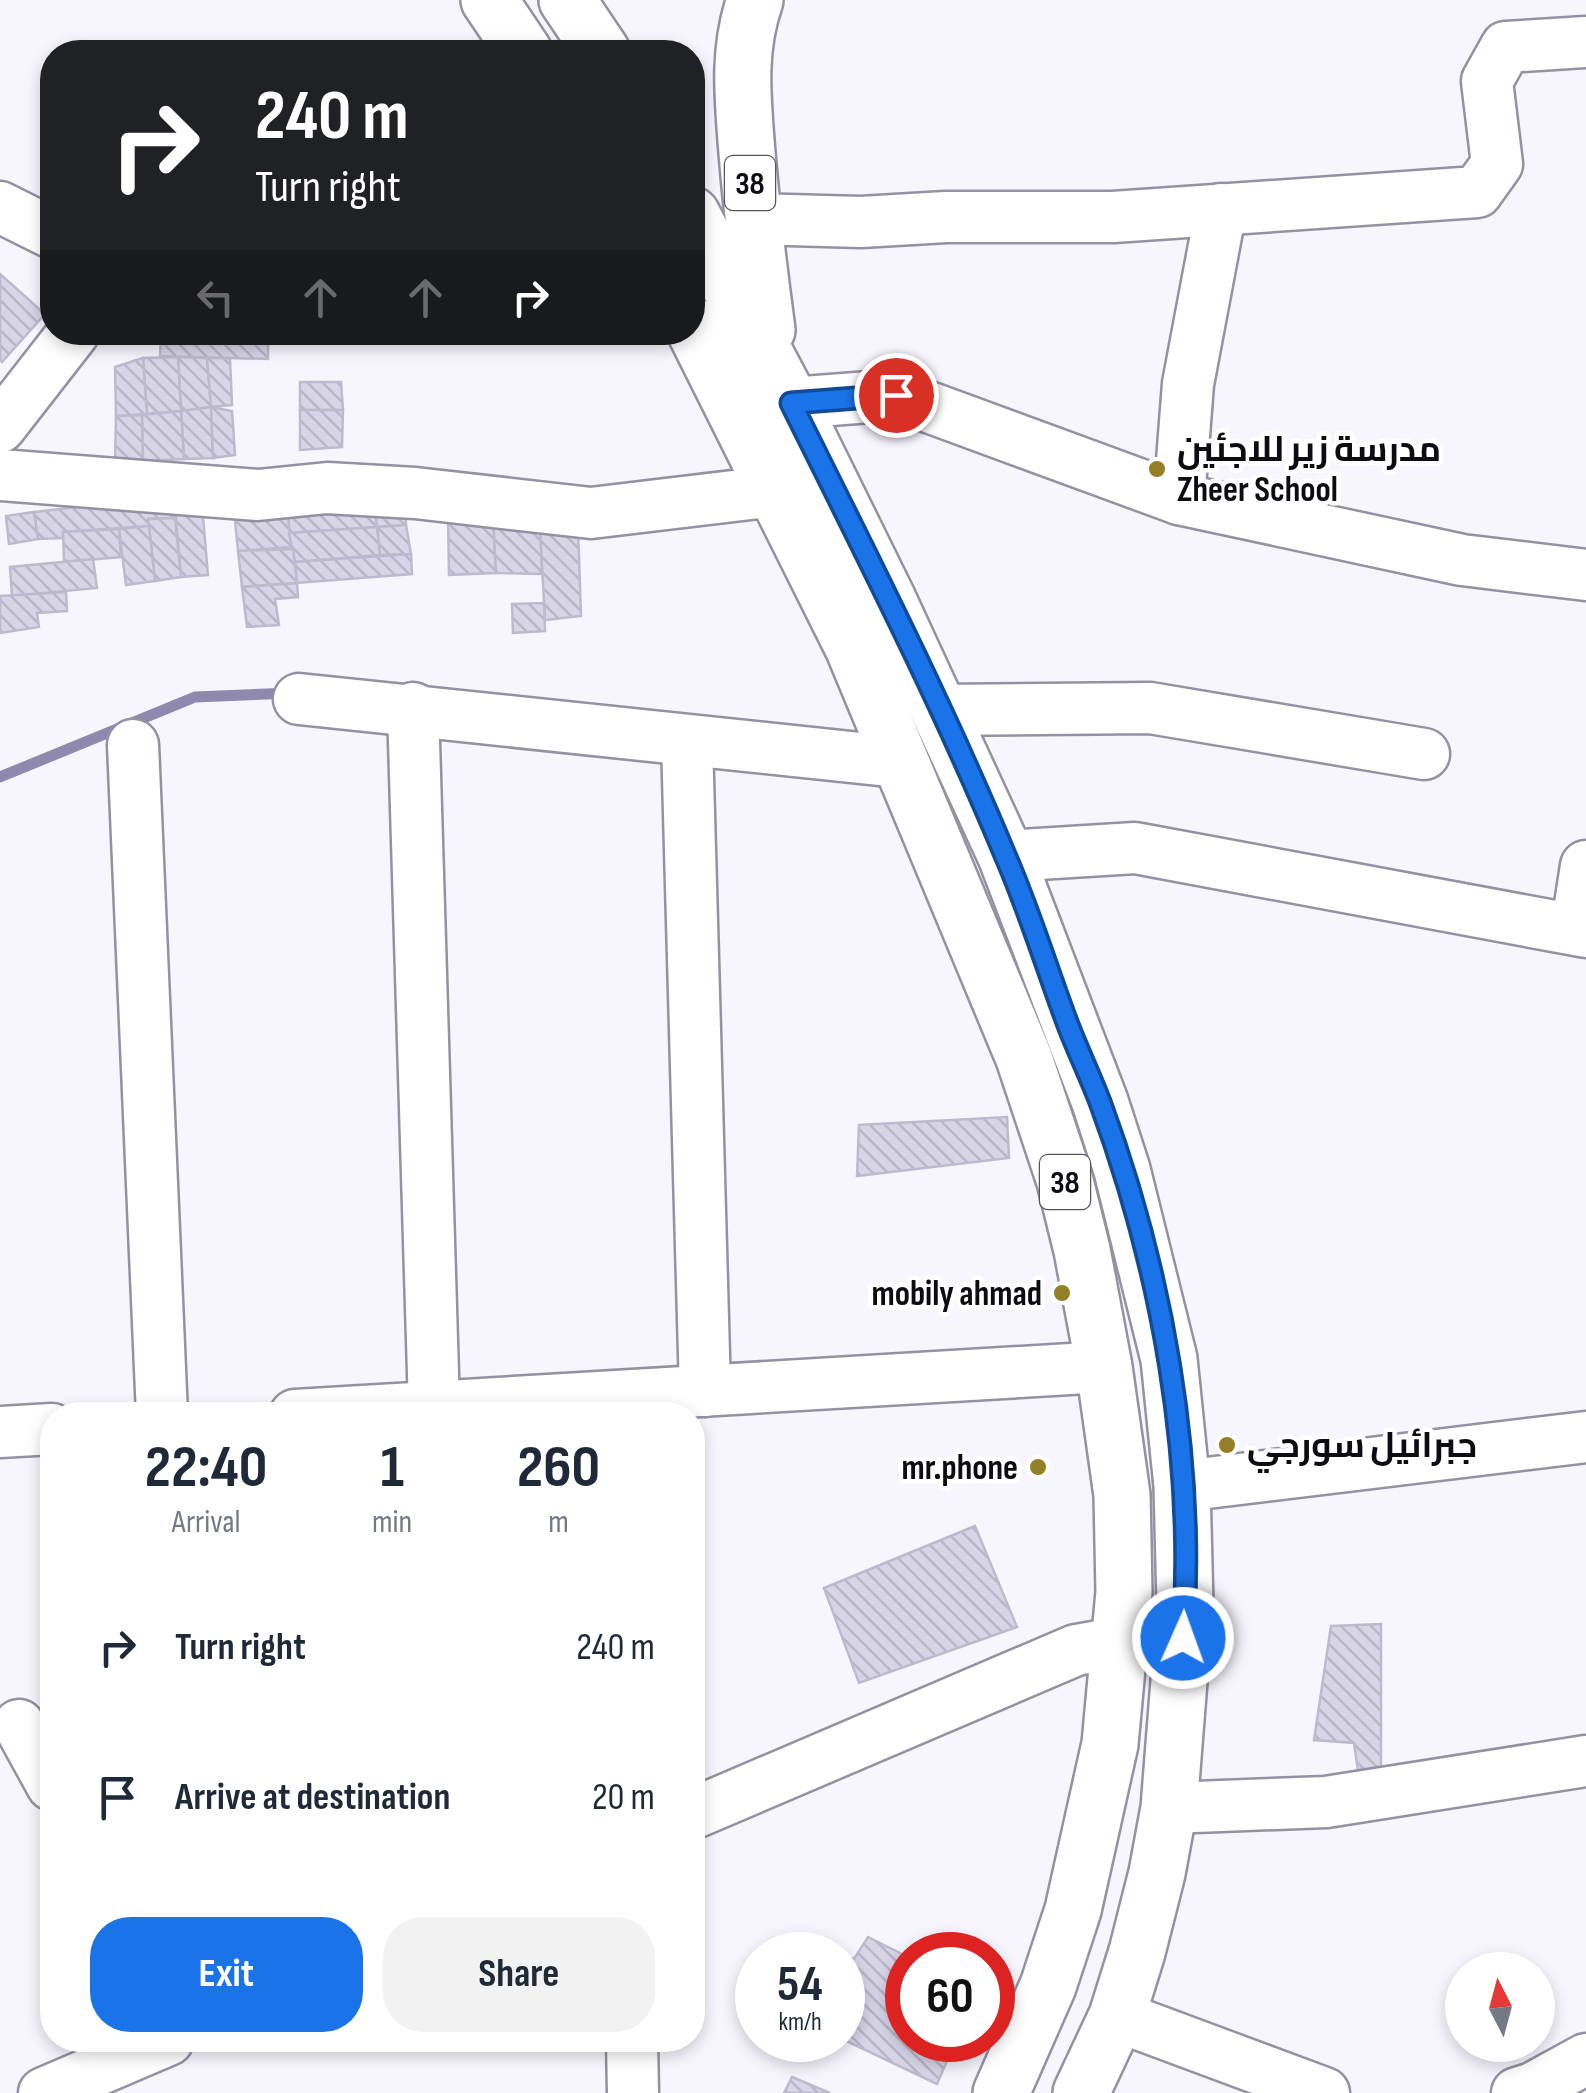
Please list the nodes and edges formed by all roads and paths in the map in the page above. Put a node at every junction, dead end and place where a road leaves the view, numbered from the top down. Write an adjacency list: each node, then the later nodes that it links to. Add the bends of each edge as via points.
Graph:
1 (489, 0): 4 (main road)
2 (566, 0): 5 (main road)
3 (756, 0): 9 (main road, 38, via 741,88)
4 (516, 40)
5 (594, 40)
6 (1586, 42): 8 (street, via 1506,46 1486,80 1497,164 1477,192)
7 (0, 207): 10 (street)
8 (1221, 209): 9 (street, via 861,222); 18 (street, via 1188,384)
9 (752, 218): 14 (main road, 38)
10 (40, 227)
11 (705, 240): 14 (main road, 38)
12 (64, 345): 15 (street)
13 (702, 345): 17 (main road, 38)
14 (782, 385): 18 (street, via 896,395); 22 (main road, 38)
15 (0, 427)
16 (0, 474): 17 (street, via 258,495 327,488 415,493 591,512)
17 (775, 491): 26 (main road, 38, via 853,647)
18 (1178, 499): 19 (street, via 1462,560)
19 (1578, 562)
20 (299, 699): 21 (street)
21 (413, 708): 23 (street); 37 (street)
22 (939, 710): 25 (street, via 1150,708); 27 (main road, 38)
23 (686, 742): 26 (street); 35 (street)
24 (133, 745): 36 (street)
25 (1424, 754)
26 (898, 762): 31 (main road, 38)
27 (1006, 856): 29 (street, via 1135,848); 30 (main road, 38)
28 (1586, 866): 29 (street, via 1579,911)
29 (1586, 930)
30 (1072, 1037): 31 (main road, via 1070,1064 1055,1076); 32 (main road, 38, via 1100,1102)
31 (1024, 1058): 33 (main road, 38)
32 (1142, 1241): 33 (main road, via 1124,1214 1105,1210 1090,1221); 42 (main road, 38, via 1169,1359)
33 (1082, 1250): 34 (main road, 38)
34 (1104, 1367): 35 (street); 43 (main road, 38, via 1122,1495)
35 (705, 1391): 38 (street)
36 (161, 1402)
37 (434, 1402)
38 (591, 1402)
39 (40, 1430): 40 (street)
40 (0, 1432)
41 (1586, 1437): 42 (street)
42 (1182, 1486): 48 (main road, 38, via 1186,1605)
43 (1121, 1642): 47 (street, via 1076,1650); 55 (main road, 38, via 1110,1744 1073,1910)
44 (24, 1724): 45 (street)
45 (40, 1758)
46 (1586, 1762): 48 (street, via 1326,1802)
47 (705, 1808)
48 (1168, 1808): 49 (main road, 38, via 1158,1873)
49 (1117, 2016): 56 (main road, 38); 57 (street)
50 (632, 2052): 54 (street)
51 (1586, 2059): 58 (street)
52 (147, 2062): 53 (street)
53 (44, 2093)
54 (633, 2093)
55 (1001, 2093)
56 (1081, 2093)
57 (1324, 2093)
58 (1517, 2093)

